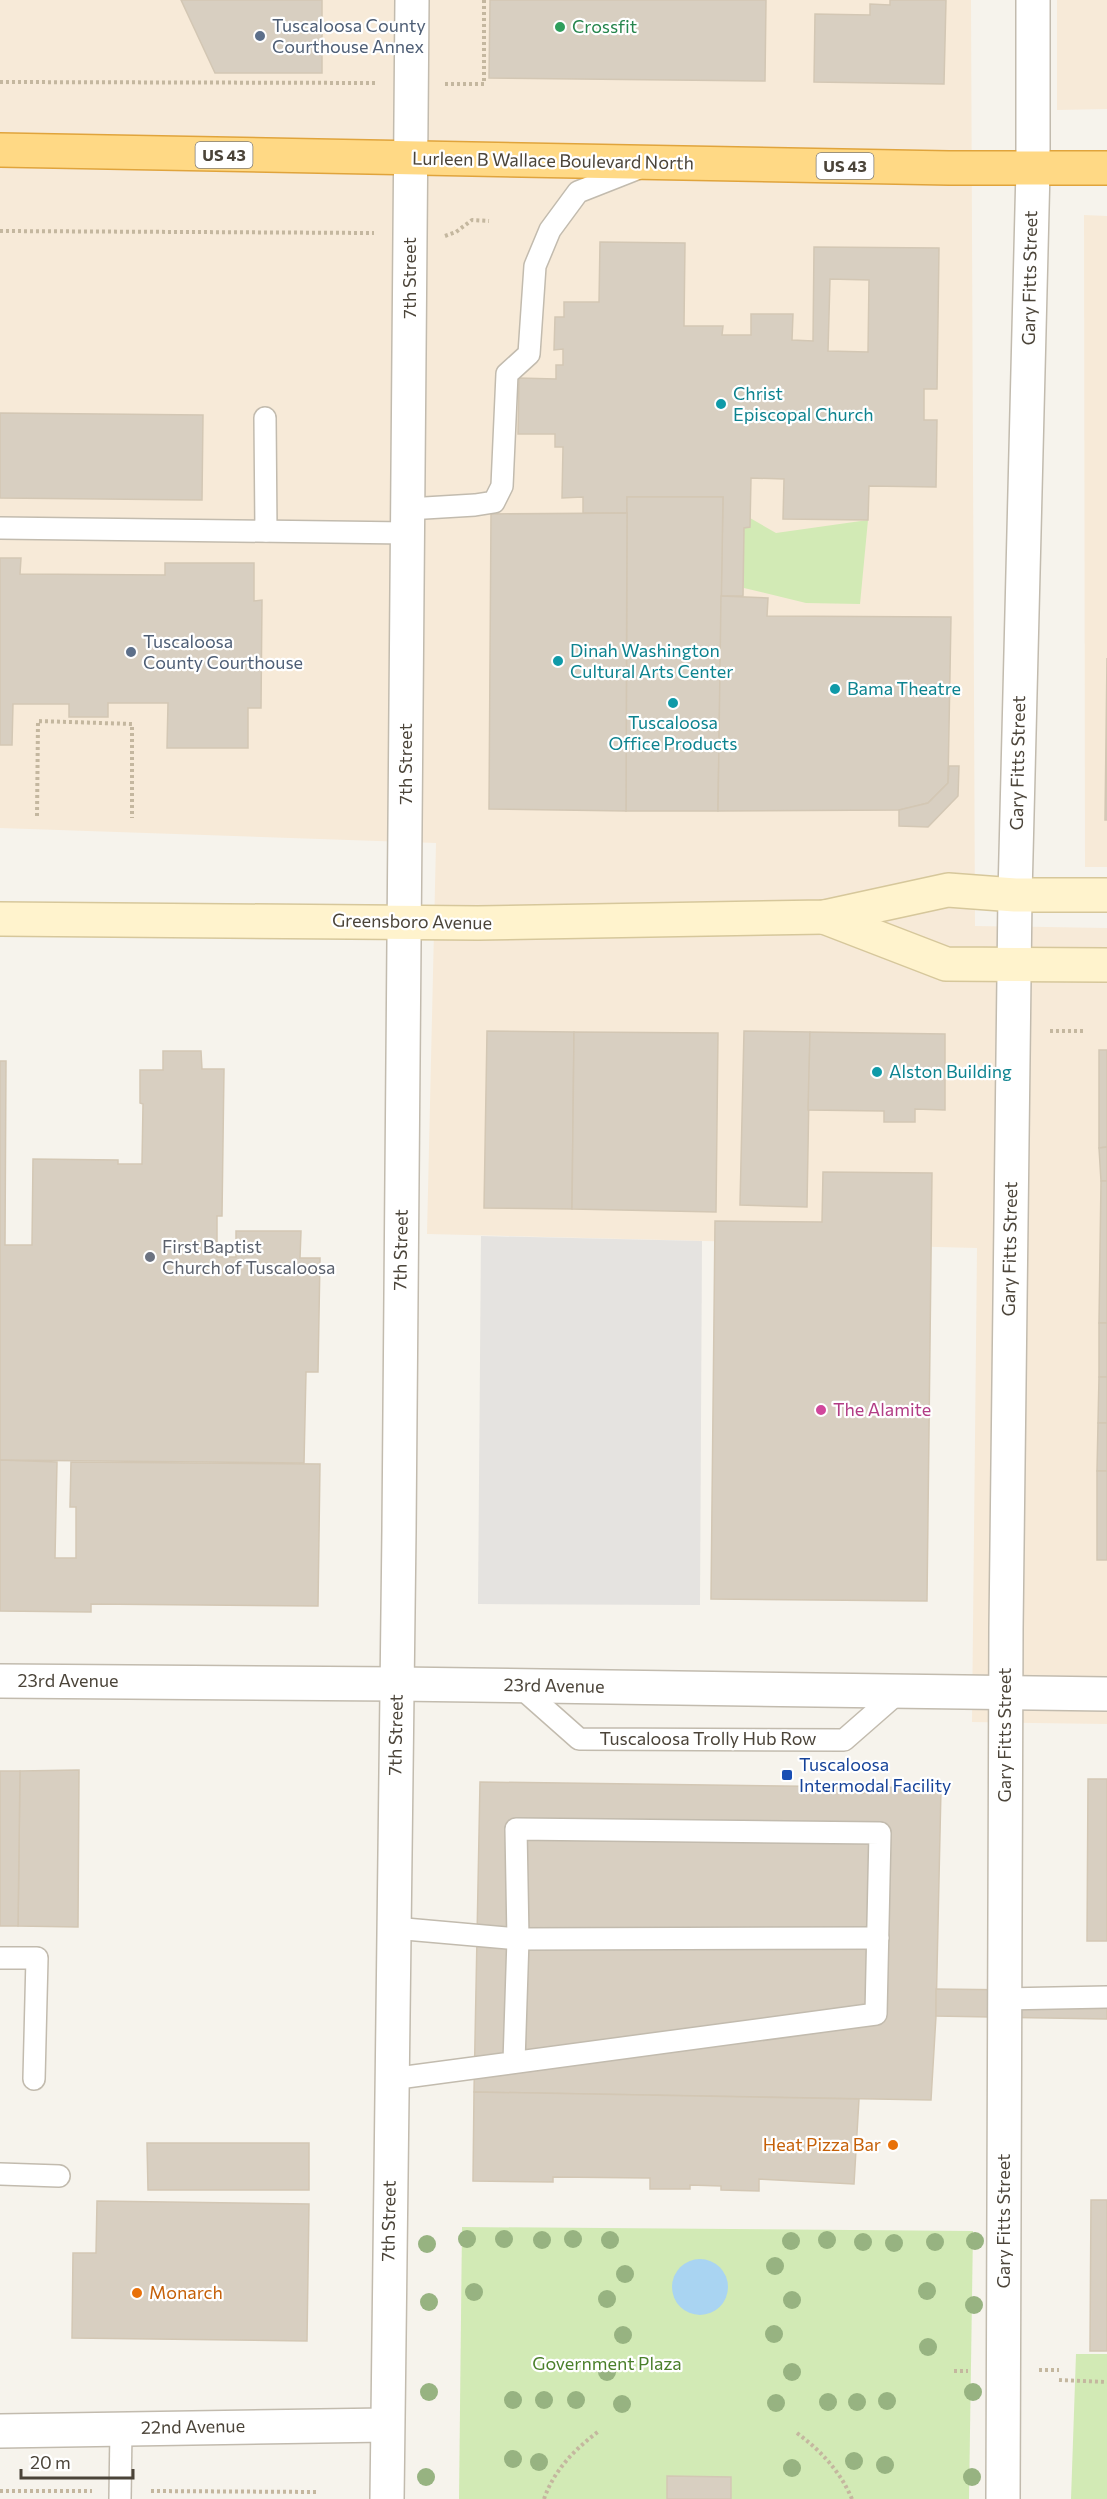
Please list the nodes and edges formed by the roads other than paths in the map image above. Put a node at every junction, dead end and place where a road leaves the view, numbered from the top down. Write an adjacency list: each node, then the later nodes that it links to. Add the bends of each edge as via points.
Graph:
1 (412, 0): 4 (street, 7th Street)
2 (1033, 0): 7 (street, Gary Fitts Street)
3 (0, 150): 4 (highway, Lurleen B Wallace Boulevard North / US 43)
4 (411, 158): 5 (highway, Lurleen B Wallace Boulevard North / US 43); 9 (street, 7th Street)
5 (657, 161): 7 (highway, Lurleen B Wallace Boulevard North / US 43); 9 (lane, via 578,192 550,230 535,266 529,354 507,375 502,486 494,502)
6 (1107, 168): 7 (highway, Lurleen B Wallace Boulevard North / US 43)
7 (1033, 169): 12 (street, Gary Fitts Street)
8 (265, 418): 11 (lane)
9 (408, 521): 11 (lane); 16 (street, 7th Street)
10 (0, 528): 11 (lane)
11 (266, 531)
12 (1015, 895): 13 (main road, Greensboro Avenue); 14 (main road, Greensboro Avenue, via 948,890); 17 (street, Gary Fitts Street)
13 (1107, 895)
14 (824, 917): 16 (main road, Greensboro Avenue); 17 (main road, Greensboro Avenue, via 946,964)
15 (0, 920): 16 (main road, Greensboro Avenue)
16 (404, 922): 20 (street, 7th Street)
17 (1014, 964): 18 (main road, Greensboro Avenue); 23 (street, Gary Fitts Street)
18 (1107, 965)
19 (0, 1681): 20 (street, 23rd Avenue)
20 (397, 1684): 21 (street, 23rd Avenue); 25 (street, 7th Street)
21 (518, 1685): 22 (street, 23rd Avenue); 22 (lane, Tuscaloosa Trolly Hub Row, via 579,1740 844,1740)
22 (900, 1691): 23 (street, 23rd Avenue)
23 (1005, 1693): 24 (street, 23rd Avenue); 30 (street, Gary Fitts Street)
24 (1107, 1694)
25 (394, 1928): 27 (lane); 33 (street, 7th Street)
26 (878, 1938): 27 (lane); 27 (lane, via 880,1833 516,1829); 31 (lane, via 876,2014)
27 (518, 1939): 31 (lane)
28 (0, 1958): 32 (lane, via 37,1958)
29 (1107, 1997): 30 (lane)
30 (1004, 2000): 41 (street, Gary Fitts Street)
31 (514, 2062): 33 (lane)
32 (34, 2079)
33 (392, 2079): 36 (street, 7th Street)
34 (0, 2174): 35 (lane)
35 (59, 2176)
36 (386, 2425): 37 (street, 22nd Avenue); 40 (street, 7th Street)
37 (122, 2428): 38 (street, 22nd Avenue); 39 (lane)
38 (0, 2431)
39 (120, 2495)
40 (387, 2499)
41 (1004, 2499)

